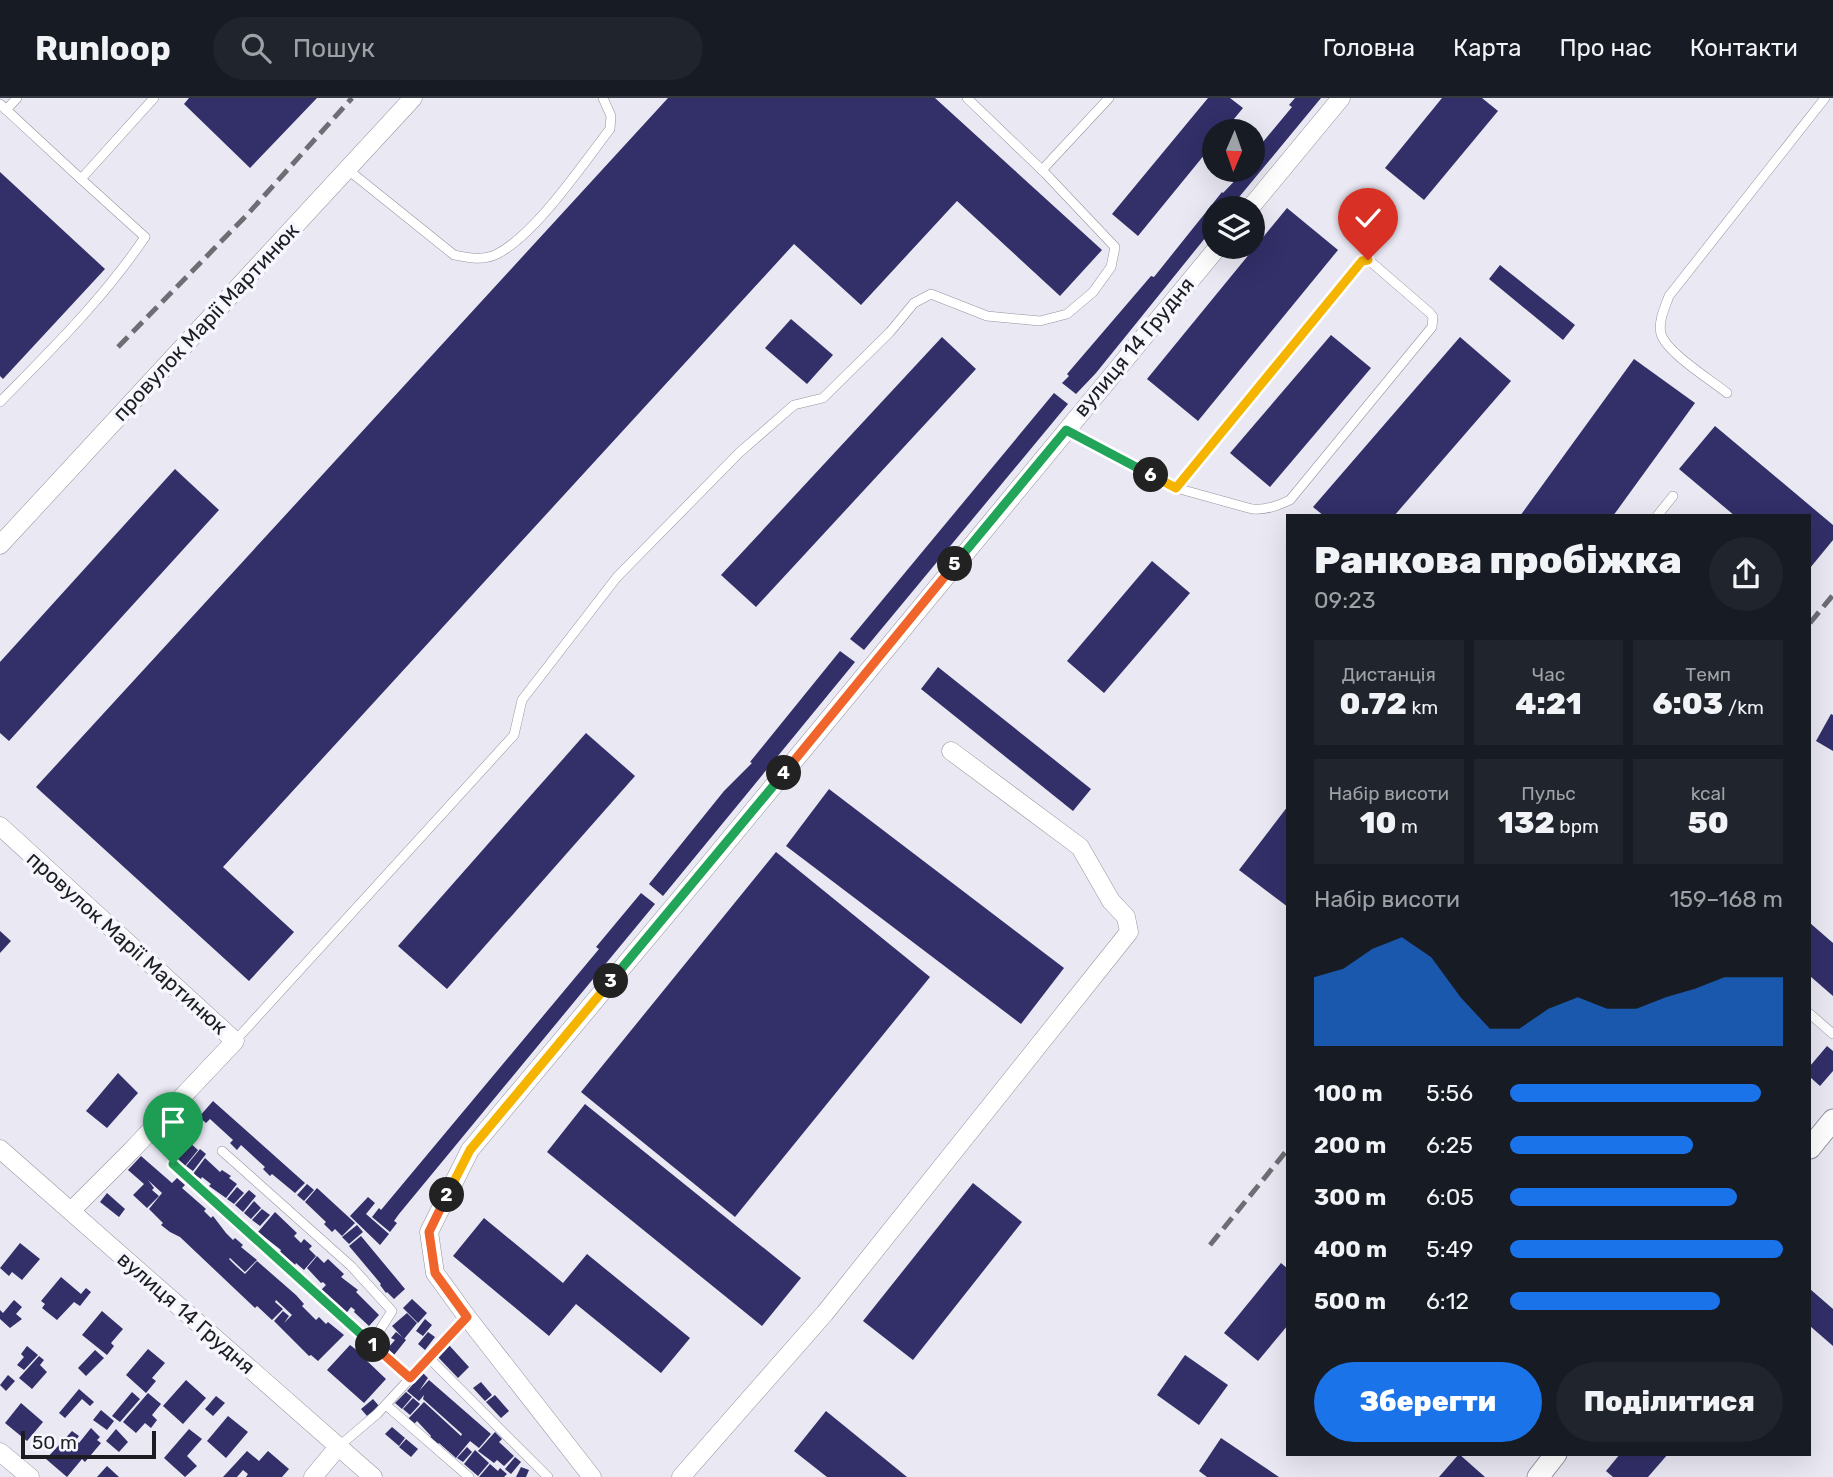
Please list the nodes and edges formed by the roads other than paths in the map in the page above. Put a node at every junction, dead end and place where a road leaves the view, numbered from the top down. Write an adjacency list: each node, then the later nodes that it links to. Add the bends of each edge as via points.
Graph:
1 (17, 98): 9 (lane)
2 (154, 98): 12 (lane)
3 (412, 98): 10 (street, провулок Марії Мартинюк)
4 (603, 98): 10 (lane, via 611,129 531,227 496,254 475,259 454,255)
5 (967, 98): 11 (lane)
6 (1110, 98): 11 (lane)
7 (1341, 98): 13 (street)
8 (1825, 98): 15 (lane, via 1669,296 1661,316 1661,335 1674,352)
9 (3, 107): 12 (lane)
10 (346, 169): 21 (street, провулок Марії Мартинюк)
11 (1042, 170): 26 (lane, via 1115,247 1111,267 1093,292 1067,314 1040,321 987,316 931,294 914,303 823,398 794,405 617,577 522,700 514,735)
12 (80, 179): 16 (lane, via 145,237 61,340)
13 (1260, 196)
14 (1208, 259): 17 (street, вулиця 14 Грудня)
15 (1727, 393)
16 (0, 402)
17 (1066, 430): 18 (lane); 33 (street, вулиця 14 Грудня, via 470,1150 429,1232 435,1273)
18 (1176, 488): 18 (lane, via 1252,509 1264,510 1290,500 1432,327 1433,317 1371,262 1362,261)
19 (1673, 496): 20 (lane)
20 (1659, 514)
21 (0, 545)
22 (951, 751): 47 (street, via 1080,846 1111,901 1126,917 1129,932 825,1313)
23 (0, 826): 26 (street, провулок Марії Мартинюк)
24 (1811, 1015): 25 (lane)
25 (1833, 1034)
26 (235, 1041): 32 (street, провулок Марії Мартинюк)
27 (1833, 1120): 28 (street)
28 (1811, 1147)
29 (0, 1149): 32 (street, вулиця 14 Грудня)
30 (222, 1151): 34 (lane, via 351,1266 392,1311)
31 (173, 1164): 34 (lane)
32 (71, 1212): 38 (street, вулиця 14 Грудня)
33 (467, 1317): 35 (lane); 46 (street, вулиця 14 Грудня)
34 (371, 1344): 36 (lane)
35 (429, 1358): 36 (lane); 45 (lane)
36 (410, 1378): 37 (lane)
37 (386, 1405): 38 (lane); 44 (lane)
38 (338, 1447): 42 (street); 43 (street, вулиця 14 Грудня)
39 (0, 1452): 41 (street)
40 (1554, 1456): 48 (street)
41 (30, 1477)
42 (313, 1477)
43 (373, 1477)
44 (469, 1477)
45 (548, 1477)
46 (592, 1477)
47 (681, 1477)
48 (1538, 1477)

